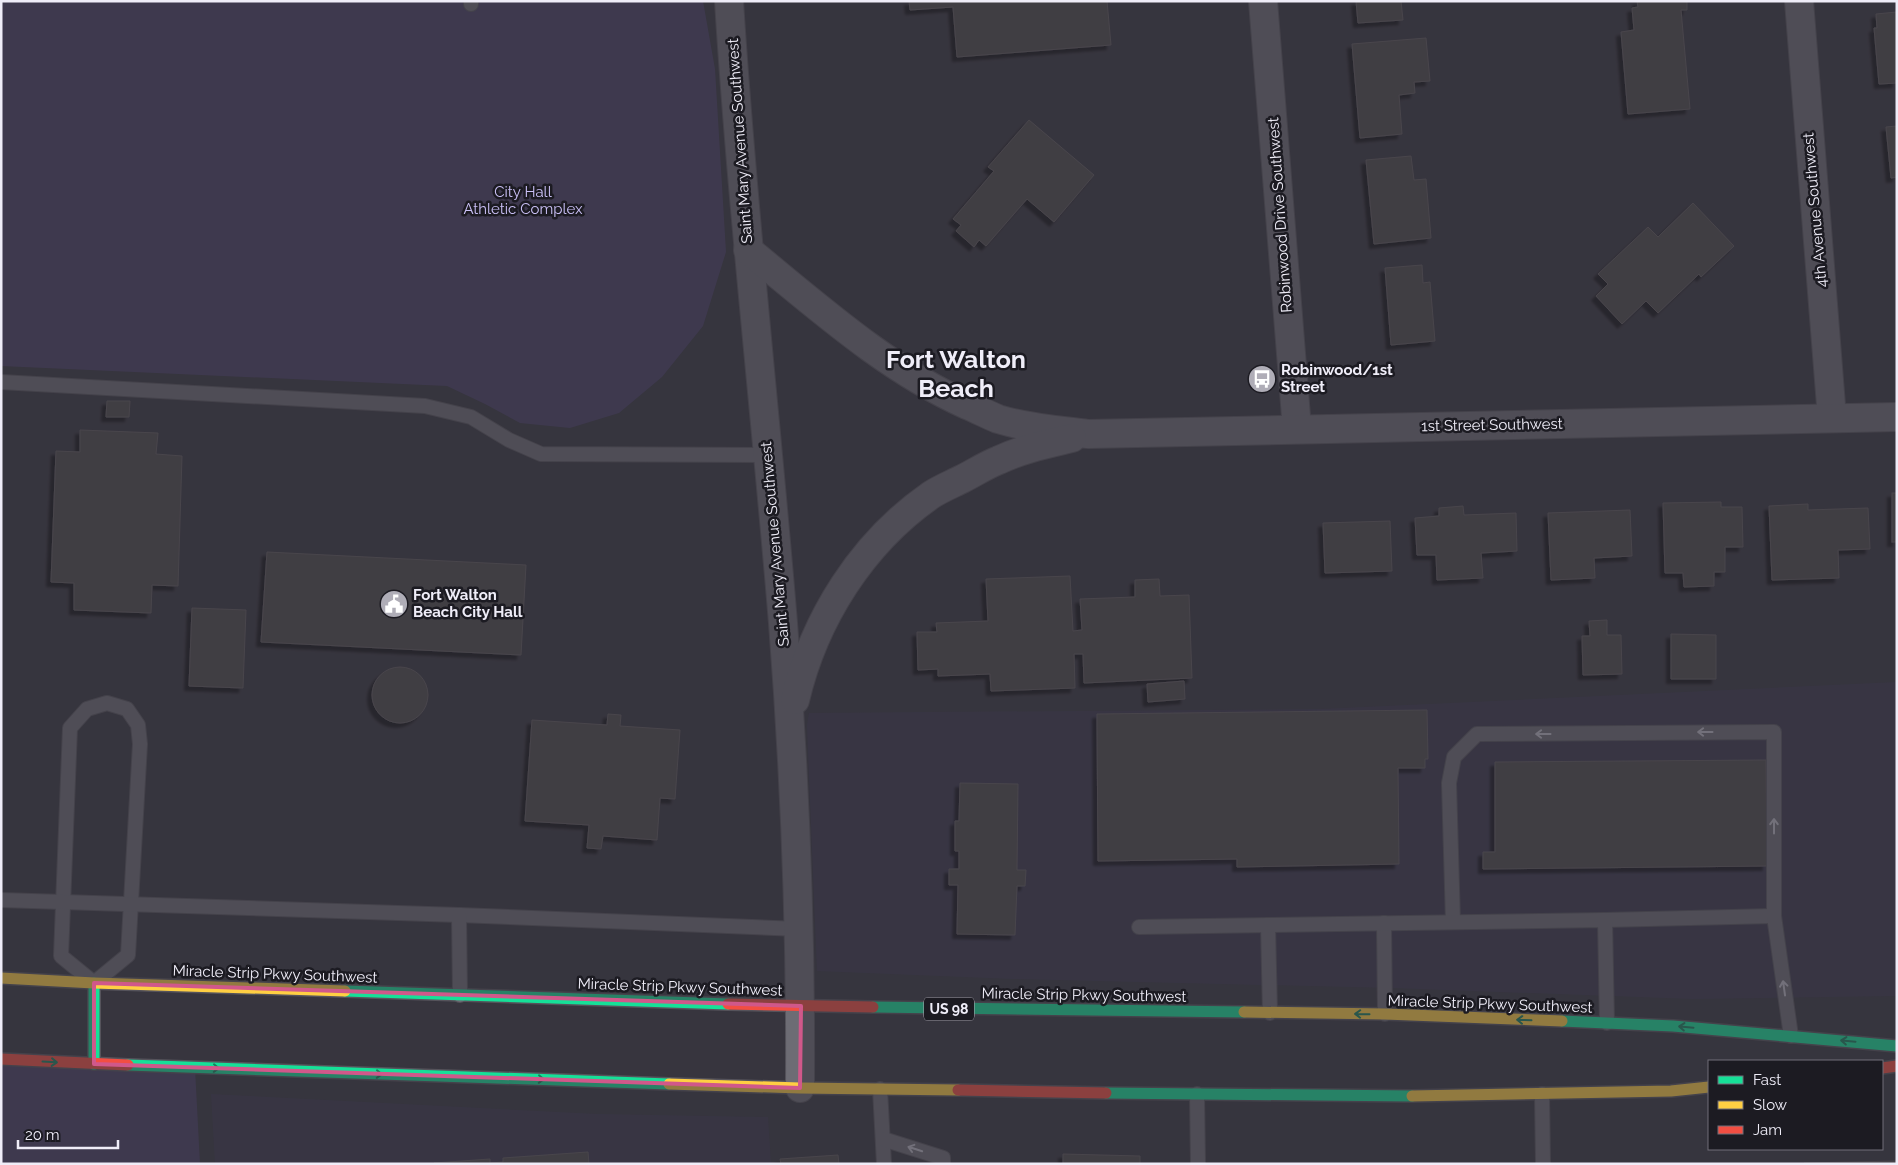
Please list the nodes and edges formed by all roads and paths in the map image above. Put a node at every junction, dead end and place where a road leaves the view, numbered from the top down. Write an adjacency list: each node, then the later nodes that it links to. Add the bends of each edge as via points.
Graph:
1 (730, 1): 4 (street, Saint Mary Avenue Southwest)
2 (1263, 1): 8 (street, Robinwood Drive Southwest)
3 (1799, 1): 7 (street, 4th Avenue Southwest)
4 (748, 250): 9 (street, 1st Street Southwest, via 847,330 909,375 942,394 998,418); 10 (street, Saint Mary Avenue Southwest)
5 (1, 382): 10 (lane, via 425,406 471,417 509,440 542,454)
6 (1897, 417): 7 (street, 1st Street Southwest)
7 (1832, 418): 8 (street, 1st Street Southwest)
8 (1296, 429): 9 (street, 1st Street Southwest)
9 (1088, 434): 11 (street, 1st Street Southwest, via 1036,446 1000,459 932,495 892,527 859,563 830,609 802,672)
10 (767, 455): 11 (street, Saint Mary Avenue Southwest)
11 (790, 722): 22 (street, Saint Mary Avenue Southwest)
12 (1, 900): 13 (lane)
13 (64, 902): 14 (lane); 14 (lane, via 70,728 87,709 108,703 127,709 138,724 140,738); 24 (lane, via 61,956)
14 (131, 904): 15 (lane); 24 (lane, via 128,955)
15 (459, 915): 22 (lane); 25 (lane)
16 (1774, 916): 17 (lane); 18 (lane, one-way to 18, via 1774,732 1477,734 1454,757 1450,783); 30 (lane, one-way to 16)
17 (1605, 920): 18 (lane); 29 (lane)
18 (1454, 922): 19 (lane)
19 (1384, 923): 20 (lane); 28 (lane)
20 (1268, 925): 21 (lane); 27 (lane)
21 (1139, 927)
22 (799, 929): 26 (street, Saint Mary Avenue Southwest)
23 (1, 978): 24 (highway, Miracle Strip Pkwy Southwest / US 98)
24 (94, 984): 25 (highway, Miracle Strip Pkwy Southwest / US 98); 33 (highway)
25 (460, 995): 26 (highway, Miracle Strip Pkwy Southwest / US 98)
26 (801, 1006): 27 (highway, Miracle Strip Pkwy Southwest / US 98); 37 (street, Saint Mary Avenue Southwest)
27 (1270, 1013): 28 (highway, Miracle Strip Pkwy Southwest / US 98, one-way to 27)
28 (1385, 1014): 29 (highway, Miracle Strip Pkwy Southwest / US 98, one-way to 28)
29 (1606, 1023): 30 (highway, Miracle Strip Pkwy Southwest / US 98, one-way to 29)
30 (1791, 1036): 31 (highway, Miracle Strip Pkwy Southwest / US 98, one-way to 30)
31 (1897, 1046)
32 (1, 1059): 33 (highway, one-way to 33)
33 (94, 1064): 37 (highway, one-way to 37)
34 (1897, 1066): 35 (highway)
35 (1883, 1068)
36 (1708, 1087): 40 (highway)
37 (800, 1088): 38 (highway)
38 (880, 1088): 39 (highway); 41 (lane)
39 (1197, 1094): 40 (highway, via 1387,1097); 44 (lane)
40 (1542, 1094): 45 (lane)
41 (883, 1139): 42 (lane); 43 (lane, one-way to 41, via 942,1158)
42 (884, 1164)
43 (943, 1164)
44 (1198, 1164)
45 (1543, 1164)

